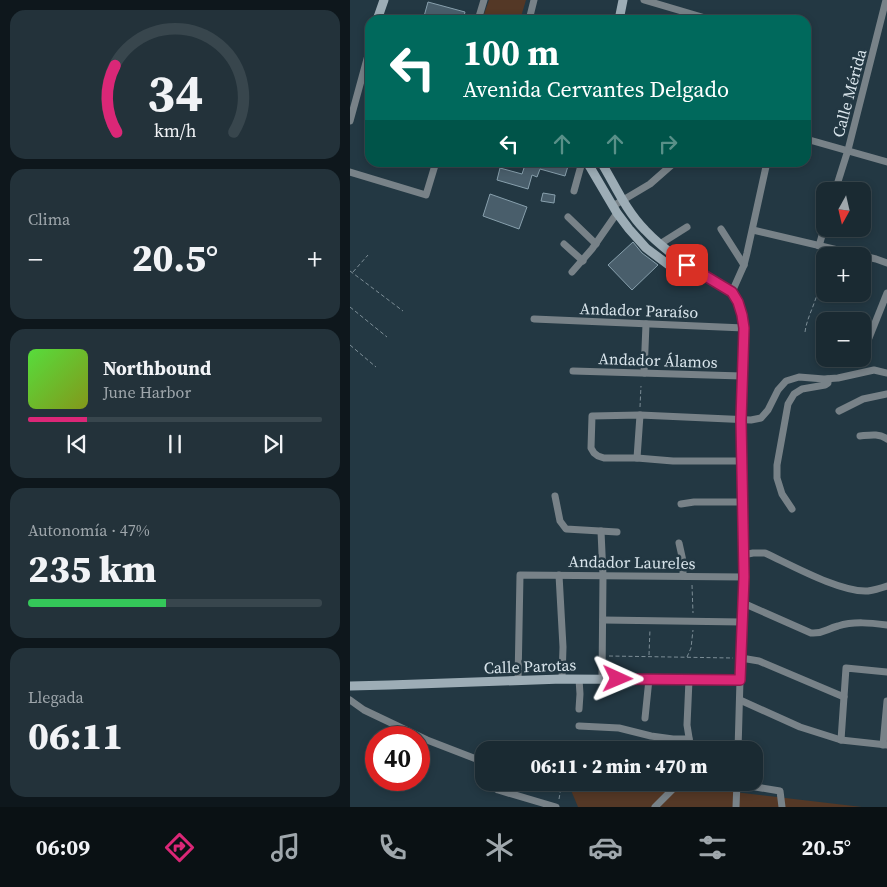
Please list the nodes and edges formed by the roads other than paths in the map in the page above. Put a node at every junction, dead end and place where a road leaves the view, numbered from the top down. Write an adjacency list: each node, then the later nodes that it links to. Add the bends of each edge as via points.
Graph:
1 (384, 0): 7 (street)
2 (484, 0): 8 (street)
3 (534, 0): 9 (street)
4 (623, 0): 10 (street)
5 (644, 0): 11 (street)
6 (886, 0): 16 (street, Calle Mérida)
7 (379, 15)
8 (480, 15)
9 (530, 15)
10 (620, 15)
11 (695, 15)
12 (365, 63): 13 (street)
13 (353, 98): 14 (street)
14 (350, 121)
15 (811, 140): 16 (street)
16 (848, 150): 17 (street); 25 (street, Calle Mérida)
17 (887, 162)
18 (434, 167): 24 (street, via 426,195)
19 (581, 167): 26 (street)
20 (590, 167): 28 (street)
21 (605, 167): 27 (street)
22 (669, 167): 27 (street, via 650,184)
23 (766, 167): 32 (street)
24 (350, 172)
25 (838, 182)
26 (574, 191)
27 (623, 200): 28 (street); 37 (street, via 644,230)
28 (615, 209): 35 (street); 38 (street, via 646,248)
29 (568, 217): 35 (street)
30 (687, 227): 37 (street)
31 (721, 229): 41 (street)
32 (753, 230): 36 (street); 41 (street)
33 (821, 238): 36 (street)
34 (564, 244): 39 (street)
35 (596, 244): 39 (street)
36 (819, 246): 40 (street)
37 (662, 247): 38 (street); 43 (street)
38 (658, 257): 43 (street, via 678,272 690,276)
39 (582, 261): 42 (street)
40 (887, 263)
41 (744, 265): 44 (street)
42 (572, 272)
43 (702, 274): 44 (street)
44 (732, 292): 48 (street, via 738,302)
45 (887, 293): 49 (street)
46 (534, 319): 47 (street, Andador Paraíso)
47 (646, 324): 48 (street, Andador Paraíso); 52 (street)
48 (744, 328): 53 (street)
49 (871, 333)
50 (573, 371): 52 (street, Andador Álamos)
51 (887, 372): 54 (street, via 874,370)
52 (644, 373): 53 (street, Andador Álamos)
53 (742, 376): 58 (street)
54 (828, 378): 58 (street, via 799,377 786,381 761,418); 66 (street, via 828,383 794,394 788,404 776,465 782,494)
55 (887, 394): 56 (street, via 863,399)
56 (839, 411)
57 (640, 415): 58 (street); 61 (street); 61 (street, via 592,416 591,448 594,453 604,458)
58 (741, 420): 62 (street)
59 (860, 436): 60 (street, via 875,435)
60 (887, 439)
61 (638, 458): 62 (street)
62 (742, 461): 64 (street)
63 (555, 496): 67 (street, via 560,521 566,529)
64 (742, 502): 65 (street); 70 (street)
65 (681, 504)
66 (792, 509)
67 (601, 532): 68 (street); 72 (street)
68 (617, 532)
69 (679, 544): 73 (street)
70 (744, 555): 74 (street); 75 (street, via 765,553 852,589 867,591)
71 (559, 575): 72 (street, Andador Laureles); 82 (street); 88 (street, Andador Laureles, via 520,575)
72 (603, 576): 73 (street, Andador Laureles); 77 (street)
73 (683, 576): 74 (street, Andador Laureles)
74 (744, 577): 76 (street)
75 (887, 586)
76 (743, 603): 78 (street); 79 (street, via 810,633 819,634 836,626 854,623)
77 (603, 620): 78 (street); 84 (street)
78 (742, 622): 80 (street)
79 (887, 625)
80 (741, 658): 87 (street); 90 (street, via 760,662)
81 (887, 672): 90 (street, via 846,668)
82 (562, 678): 83 (street, Calle Parotas); 88 (street, Calle Parotas)
83 (578, 679): 84 (street, Calle Parotas); 94 (street)
84 (602, 679): 85 (street, Calle Parotas)
85 (650, 680): 86 (street, Calle Parotas); 95 (street)
86 (689, 680): 87 (street, Calle Parotas); 97 (street)
87 (740, 680): 92 (street)
88 (518, 681): 89 (street, Calle Parotas)
89 (350, 686)
90 (844, 697): 98 (street)
91 (350, 700): 101 (street, via 427,740)
92 (740, 700): 98 (street); 99 (street)
93 (887, 702): 100 (street)
94 (579, 709)
95 (645, 718)
96 (579, 726): 97 (street, via 619,728 651,736)
97 (689, 739)
98 (841, 740): 100 (street)
99 (738, 741)
100 (885, 745)
101 (475, 759)
102 (763, 788): 109 (street, via 780,791)
103 (501, 791): 106 (street)
104 (671, 791): 107 (street)
105 (737, 791): 108 (street)
106 (556, 807)
107 (655, 807)
108 (736, 807)
109 (782, 807)

